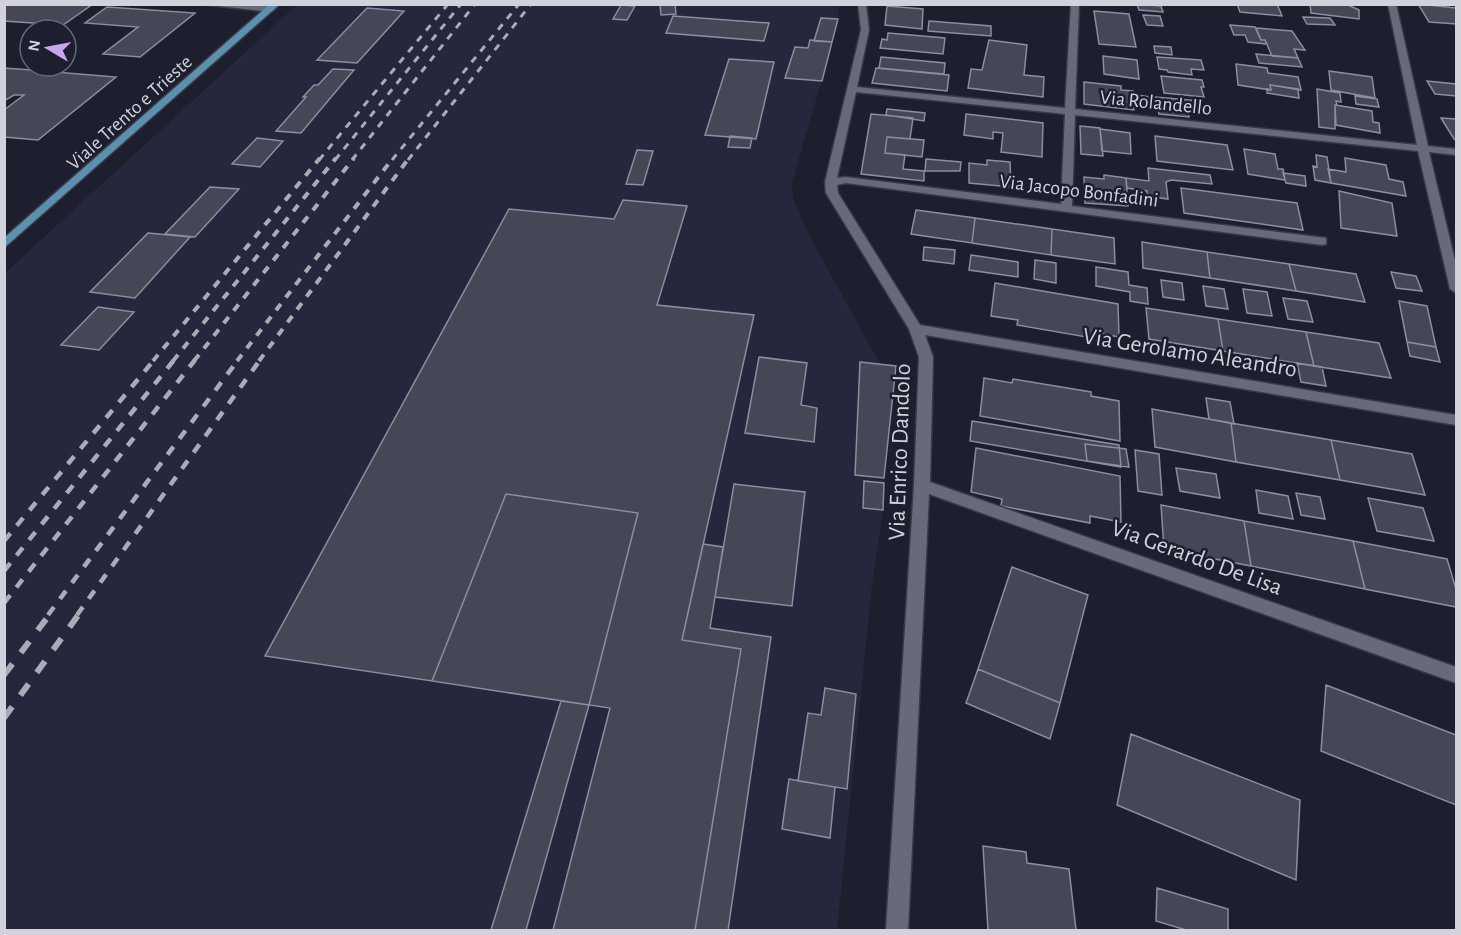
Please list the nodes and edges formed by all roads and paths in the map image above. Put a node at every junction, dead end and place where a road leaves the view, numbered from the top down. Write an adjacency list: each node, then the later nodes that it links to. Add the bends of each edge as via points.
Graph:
1 (206, 4): 5 (street)
2 (862, 4): 6 (street, via 865,30)
3 (1075, 4): 7 (street)
4 (1392, 4): 8 (street)
5 (273, 7): 13 (main road, Viale Trento e Trieste)
6 (851, 89): 7 (street, Via Rolandello); 10 (street)
7 (1070, 111): 8 (street, Via Rolandello); 11 (street)
8 (1423, 148): 9 (street, Via Rolandello); 14 (street)
9 (1456, 152)
10 (831, 182): 11 (street, Via Jacopo Bonfadini, via 846,180); 15 (street, Via Enrico Dandolo, via 832,193)
11 (1066, 208): 12 (street, Via Jacopo Bonfadini)
12 (1322, 241)
13 (4, 245)
14 (1456, 289)
15 (916, 329): 16 (street, Via Gerolamo Aleandro); 17 (street, Via Enrico Dandolo, via 926,357)
16 (1456, 420)
17 (922, 485): 18 (street, Via Gerardo De Lisa); 19 (street, Via Enrico Dandolo)
18 (1456, 675)
19 (897, 930)

